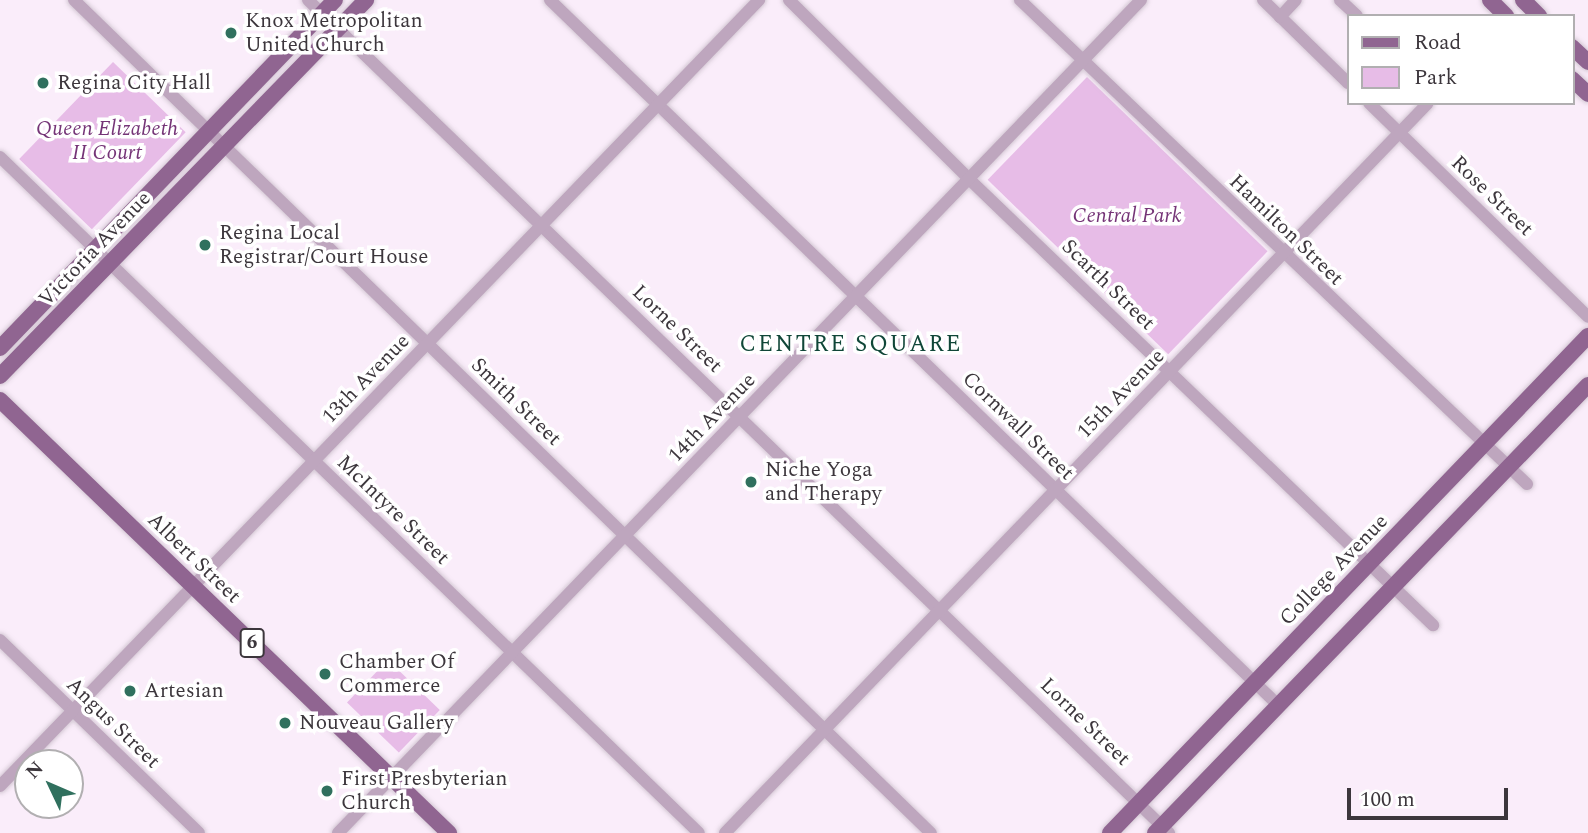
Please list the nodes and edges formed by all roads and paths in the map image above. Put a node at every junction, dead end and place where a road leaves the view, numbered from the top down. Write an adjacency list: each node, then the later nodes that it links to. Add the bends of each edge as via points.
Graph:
1 (74, 0): 30 (street, Smith Street)
2 (308, 0): 15 (street, Lorne Street)
3 (335, 0): 15 (main road, Victoria Avenue)
4 (366, 0): 20 (main road, Victoria Avenue)
5 (550, 0): 27 (street, Cornwall Street)
6 (759, 0): 27 (street, 13th Avenue)
7 (789, 0): 34 (street, Scarth Street)
8 (1020, 0): 22 (street, Hamilton Street)
9 (1141, 0): 22 (street, 14th Avenue)
10 (1263, 0): 19 (street)
11 (1296, 0): 19 (street)
12 (1340, 0): 16 (street)
13 (1490, 0): 17 (main road)
14 (1525, 1): 18 (main road)
15 (322, 14): 20 (street, Lorne Street); 30 (main road, Victoria Avenue)
16 (1355, 14)
17 (1504, 14)
18 (1537, 14)
19 (1280, 17): 24 (street)
20 (338, 30): 32 (main road, Victoria Avenue); 35 (street, Lorne Street)
21 (1574, 49): 23 (main road)
22 (1082, 61): 34 (street, 14th Avenue); 37 (street, Hamilton Street)
23 (1588, 62)
24 (1346, 81)
25 (1574, 81): 26 (main road)
26 (1588, 94)
27 (658, 105): 35 (street, 13th Avenue); 39 (street, Cornwall Street)
28 (1371, 105): 31 (street, Rose Street)
29 (1426, 105): 31 (street, 15th Avenue)
30 (209, 130): 32 (street, Smith Street); 36 (main road, Victoria Avenue)
31 (1399, 133): 37 (street, 15th Avenue); 40 (street, Rose Street)
32 (226, 146): 38 (main road, Victoria Avenue); 42 (street, Smith Street)
33 (0, 157): 36 (street, McIntyre Street)
34 (969, 179): 39 (street, 14th Avenue); 44 (street, Scarth Street)
35 (541, 225): 42 (street, 13th Avenue); 48 (street, Lorne Street)
36 (95, 249): 38 (street, McIntyre Street); 43 (main road, Victoria Avenue)
37 (1282, 254): 44 (street, 15th Avenue); 49 (street, Hamilton Street)
38 (111, 264): 45 (main road, Victoria Avenue); 50 (street, McIntyre Street)
39 (856, 296): 48 (street, 14th Avenue); 53 (street, Cornwall Street)
40 (1588, 317)
41 (1588, 336): 49 (main road, College Avenue)
42 (428, 343): 50 (street, 13th Avenue); 54 (street, Smith Street)
43 (0, 348)
44 (1170, 371): 53 (street, 15th Avenue); 55 (street, Scarth Street)
45 (0, 376)
46 (1588, 385): 51 (main road)
47 (0, 400): 56 (main road, Albert Street / 6)
48 (740, 417): 54 (street, 14th Avenue); 58 (street, Lorne Street)
49 (1486, 446): 51 (street, Hamilton Street); 55 (main road, College Avenue)
50 (313, 461): 56 (street, 13th Avenue); 61 (street, McIntyre Street)
51 (1509, 468): 52 (street, Hamilton Street); 57 (main road)
52 (1527, 484)
53 (1056, 490): 58 (street, 15th Avenue); 62 (street, Cornwall Street)
54 (625, 536): 61 (street, 14th Avenue); 65 (street, Smith Street)
55 (1370, 562): 57 (street, Scarth Street); 62 (main road, College Avenue)
56 (193, 586): 64 (street, 13th Avenue); 66 (main road, Albert Street / 6)
57 (1395, 587): 59 (street, Scarth Street); 63 (main road)
58 (941, 610): 65 (street, 15th Avenue); 68 (street, Lorne Street)
59 (1433, 625)
60 (0, 640): 64 (street, Angus Street)
61 (512, 653): 66 (street, 14th Avenue); 73 (street, McIntyre Street)
62 (1255, 682): 63 (street, Cornwall Street); 68 (main road, College Avenue)
63 (1278, 705): 69 (main road)
64 (73, 710): 67 (street, 13th Avenue); 70 (street, Angus Street)
65 (825, 730): 74 (street, 15th Avenue); 75 (street, Smith Street)
66 (392, 778): 71 (street, 14th Avenue); 72 (main road, Albert Street / 6)
67 (0, 786)
68 (1140, 802): 69 (street, Lorne Street); 76 (main road, College Avenue)
69 (1162, 831)
70 (200, 833)
71 (338, 833)
72 (449, 833)
73 (699, 833)
74 (725, 833)
75 (931, 833)
76 (1110, 833)

